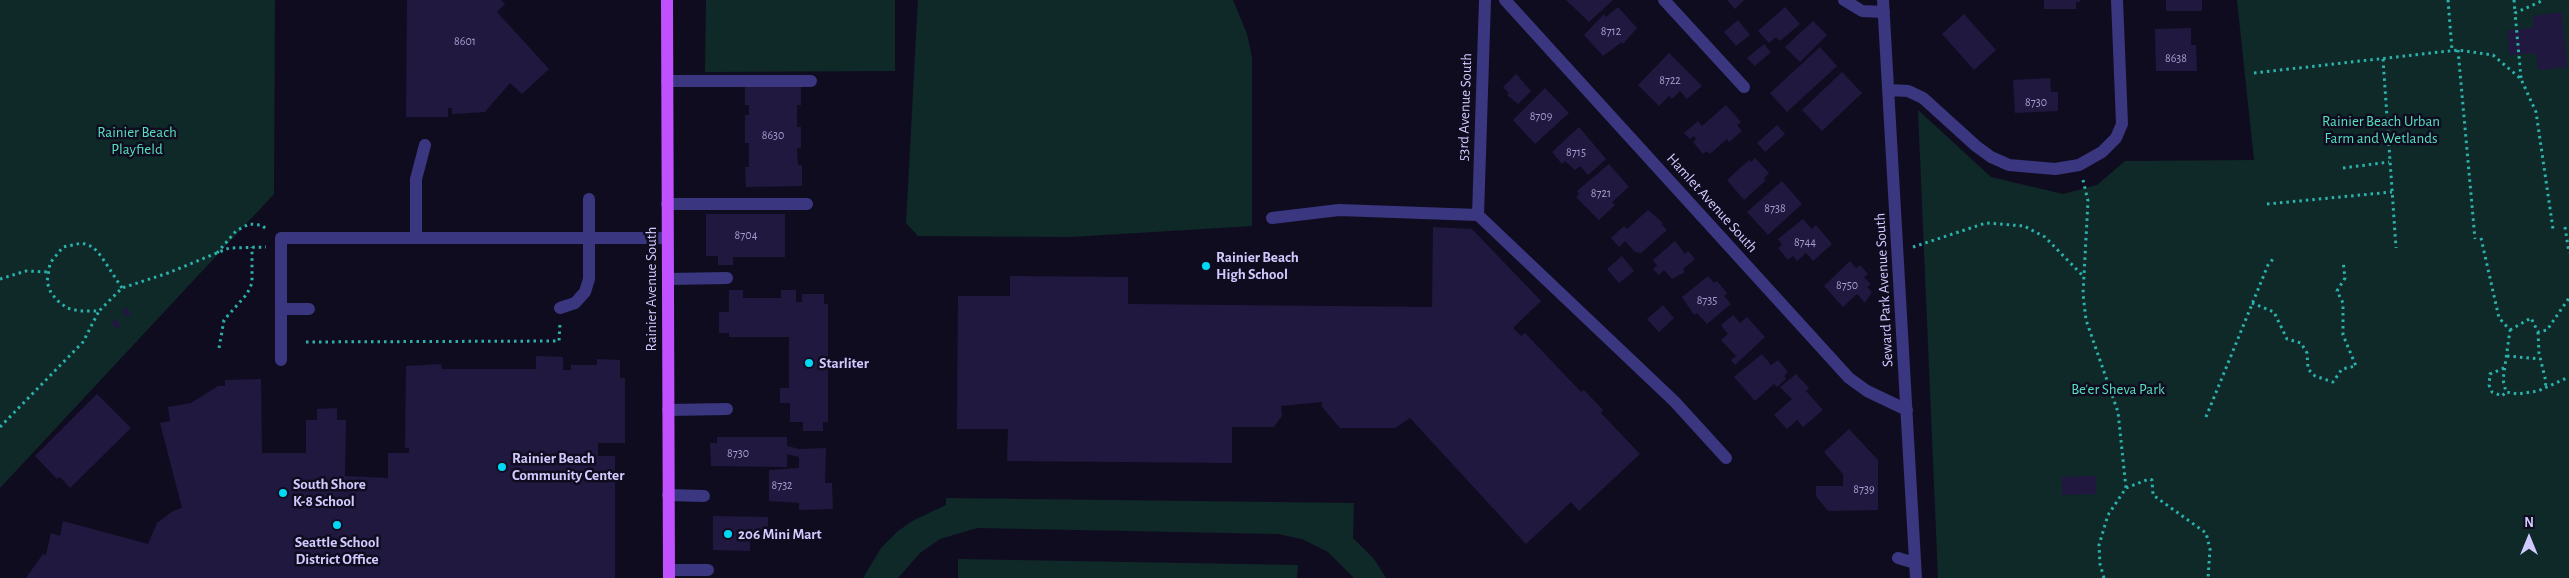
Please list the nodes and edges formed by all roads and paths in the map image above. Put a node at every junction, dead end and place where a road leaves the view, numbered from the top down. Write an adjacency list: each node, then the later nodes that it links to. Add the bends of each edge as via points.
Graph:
1 (667, 0): 17 (main road, Rainier Avenue South)
2 (1485, 0): 30 (street, 53rd Avenue South)
3 (1505, 0): 72 (street, Hamlet Avenue South, via 1849,378 1867,391)
4 (1664, 0): 19 (street)
5 (1844, 0): 10 (street, via 1862,11)
6 (2117, 0): 23 (street, via 2122,124 2109,145)
7 (2448, 0): 12 (path)
8 (2514, 0): 11 (path)
9 (2544, 0): 11 (path)
10 (1883, 6): 20 (street, Seward Park Avenue South)
11 (2515, 13): 16 (path)
12 (2452, 50): 13 (path); 14 (path)
13 (2458, 50): 16 (path, via 2493,55); 38 (path)
14 (2383, 59): 15 (path); 22 (path)
15 (2254, 73)
16 (2521, 79): 33 (path, via 2536,112)
17 (667, 81): 18 (street); 27 (main road, Rainier Avenue South)
18 (811, 81)
19 (1744, 87)
20 (1889, 90): 23 (street, via 1908,91 1923,98 1991,157 2009,165 2055,169); 42 (street, Seward Park Avenue South)
21 (425, 145): 34 (street, via 416,179)
22 (2389, 162): 24 (path); 25 (path)
23 (2079, 165): 48 (path, via 2088,201)
24 (2343, 168)
25 (2392, 192): 29 (path); 41 (path)
26 (589, 199): 35 (street)
27 (668, 204): 28 (street); 36 (main road, Rainier Avenue South)
28 (807, 204)
29 (2268, 204)
30 (1478, 215): 31 (street, via 1340,210); 75 (street, via 1675,402)
31 (1272, 218)
32 (2565, 228): 43 (path)
33 (2553, 229)
34 (416, 238): 35 (street); 39 (street)
35 (590, 238): 36 (street); 58 (street, via 589,279 585,292)
36 (668, 238): 51 (main road, Rainier Avenue South)
37 (2481, 238): 59 (path, via 2499,318)
38 (2475, 239)
39 (281, 243): 40 (path); 44 (path, via 261,225 249,224 236,231); 55 (street)
40 (252, 247): 44 (path, via 229,248); 62 (path, via 252,283 247,294 224,320)
41 (2396, 248)
42 (1898, 252): 48 (path, via 1986,223 2002,223 2024,226 2045,237); 72 (street, Seward Park Avenue South)
43 (2569, 253)
44 (216, 254): 52 (path)
45 (2273, 259): 54 (path)
46 (2343, 262): 54 (path, via 2345,278 2337,291 2343,303 2343,335 2356,366 2342,369 2333,382 2315,376 2308,369 2307,353 2301,343 2287,339 2274,312)
47 (47, 272): 50 (path, via 26,272); 52 (path, via 50,262 63,247 82,243 93,247); 57 (path, via 51,293 58,301 79,311)
48 (2084, 277): 76 (path, via 2086,320 2118,412)
49 (727, 278): 51 (street)
50 (0, 279)
51 (668, 279): 71 (main road, Rainier Avenue South)
52 (122, 288): 57 (path)
53 (2569, 298): 60 (path, via 2548,330)
54 (2252, 303): 73 (path)
55 (281, 308): 56 (street); 65 (street)
56 (309, 308)
57 (99, 311): 74 (path, via 83,342)
58 (560, 315): 61 (path, via 560,341)
59 (2510, 330): 60 (path, via 2531,318); 63 (path)
60 (2538, 332): 64 (path)
61 (306, 342)
62 (219, 348)
63 (2506, 356): 64 (path); 66 (path)
64 (2540, 359): 68 (path)
65 (281, 360)
66 (2505, 367): 69 (path, via 2503,380); 69 (path, via 2490,374 2489,384 2492,392 2502,396)
67 (2569, 377): 68 (path)
68 (2545, 388): 69 (path, via 2518,394)
69 (2506, 392)
70 (727, 409): 71 (street)
71 (668, 410): 77 (main road, Rainier Avenue South)
72 (1907, 410): 80 (street, Seward Park Avenue South)
73 (2206, 418)
74 (0, 427)
75 (1726, 458)
76 (2126, 488): 84 (path, via 2108,515 2099,545); 85 (path, via 2152,480 2153,495 2206,533 2210,549)
77 (668, 496): 78 (street); 82 (main road, Rainier Avenue South)
78 (704, 496)
79 (1898, 558): 80 (street)
80 (1915, 563): 83 (street, Seward Park Avenue South)
81 (708, 570): 82 (street)
82 (669, 574)
83 (1916, 578)
84 (2104, 578)
85 (2208, 578)

